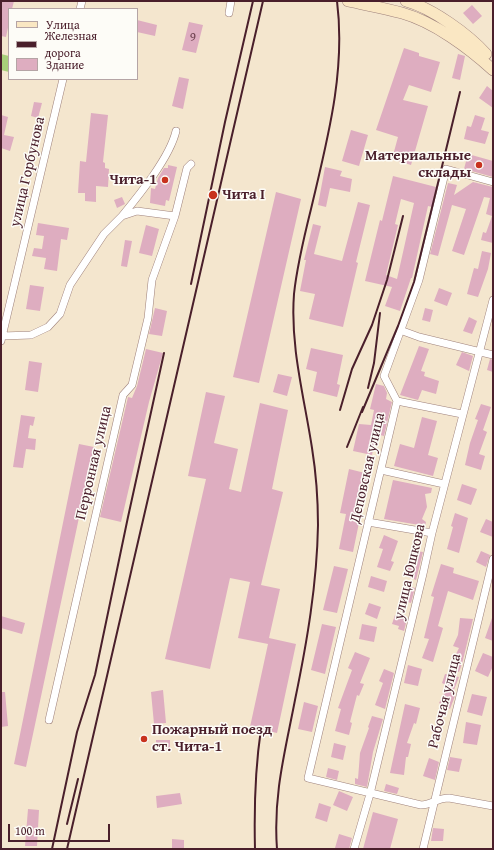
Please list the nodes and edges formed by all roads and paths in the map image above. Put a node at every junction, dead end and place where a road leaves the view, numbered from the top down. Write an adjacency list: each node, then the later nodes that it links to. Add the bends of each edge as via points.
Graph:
1 (231, 1): 4 (street)
2 (406, 1): 5 (main road, via 436,16 461,33)
3 (352, 2): 6 (main road, via 404,13 435,28 474,53)
4 (228, 13)
5 (493, 62)
6 (493, 70)
7 (63, 80): 15 (street, улица Горбунова)
8 (176, 131): 11 (street, via 173,143 140,195)
9 (191, 164): 12 (street, Перронная улица, via 187,168)
10 (493, 182): 14 (street, Деповская улица, via 446,169 419,280)
11 (122, 216): 12 (street, via 137,211); 15 (street, via 104,234 70,285 60,314 48,327 31,335)
12 (175, 216): 25 (street, Перронная улица, via 152,280 148,318 132,385 123,395)
13 (493, 301): 16 (street, улица Юшкова)
14 (400, 330): 16 (street, via 419,338); 18 (street, Деповская улица, via 384,376)
15 (2, 339)
16 (480, 352): 17 (street); 19 (street, улица Юшкова)
17 (493, 355)
18 (397, 401): 19 (street); 20 (street, Деповская улица)
19 (462, 414): 21 (street, улица Юшкова)
20 (381, 470): 21 (street); 22 (street, Деповская улица)
21 (444, 484): 23 (street, улица Юшкова)
22 (368, 522): 23 (street); 26 (street, Деповская улица, via 308,778)
23 (432, 533): 26 (street, улица Юшкова)
24 (493, 559): 27 (street, Рабочая улица)
25 (49, 720)
26 (370, 794): 27 (street, via 421,805); 29 (street, улица Юшкова)
27 (434, 800): 28 (street, via 457,798); 30 (street, Рабочая улица)
28 (493, 806)
29 (354, 849)
30 (423, 849)

